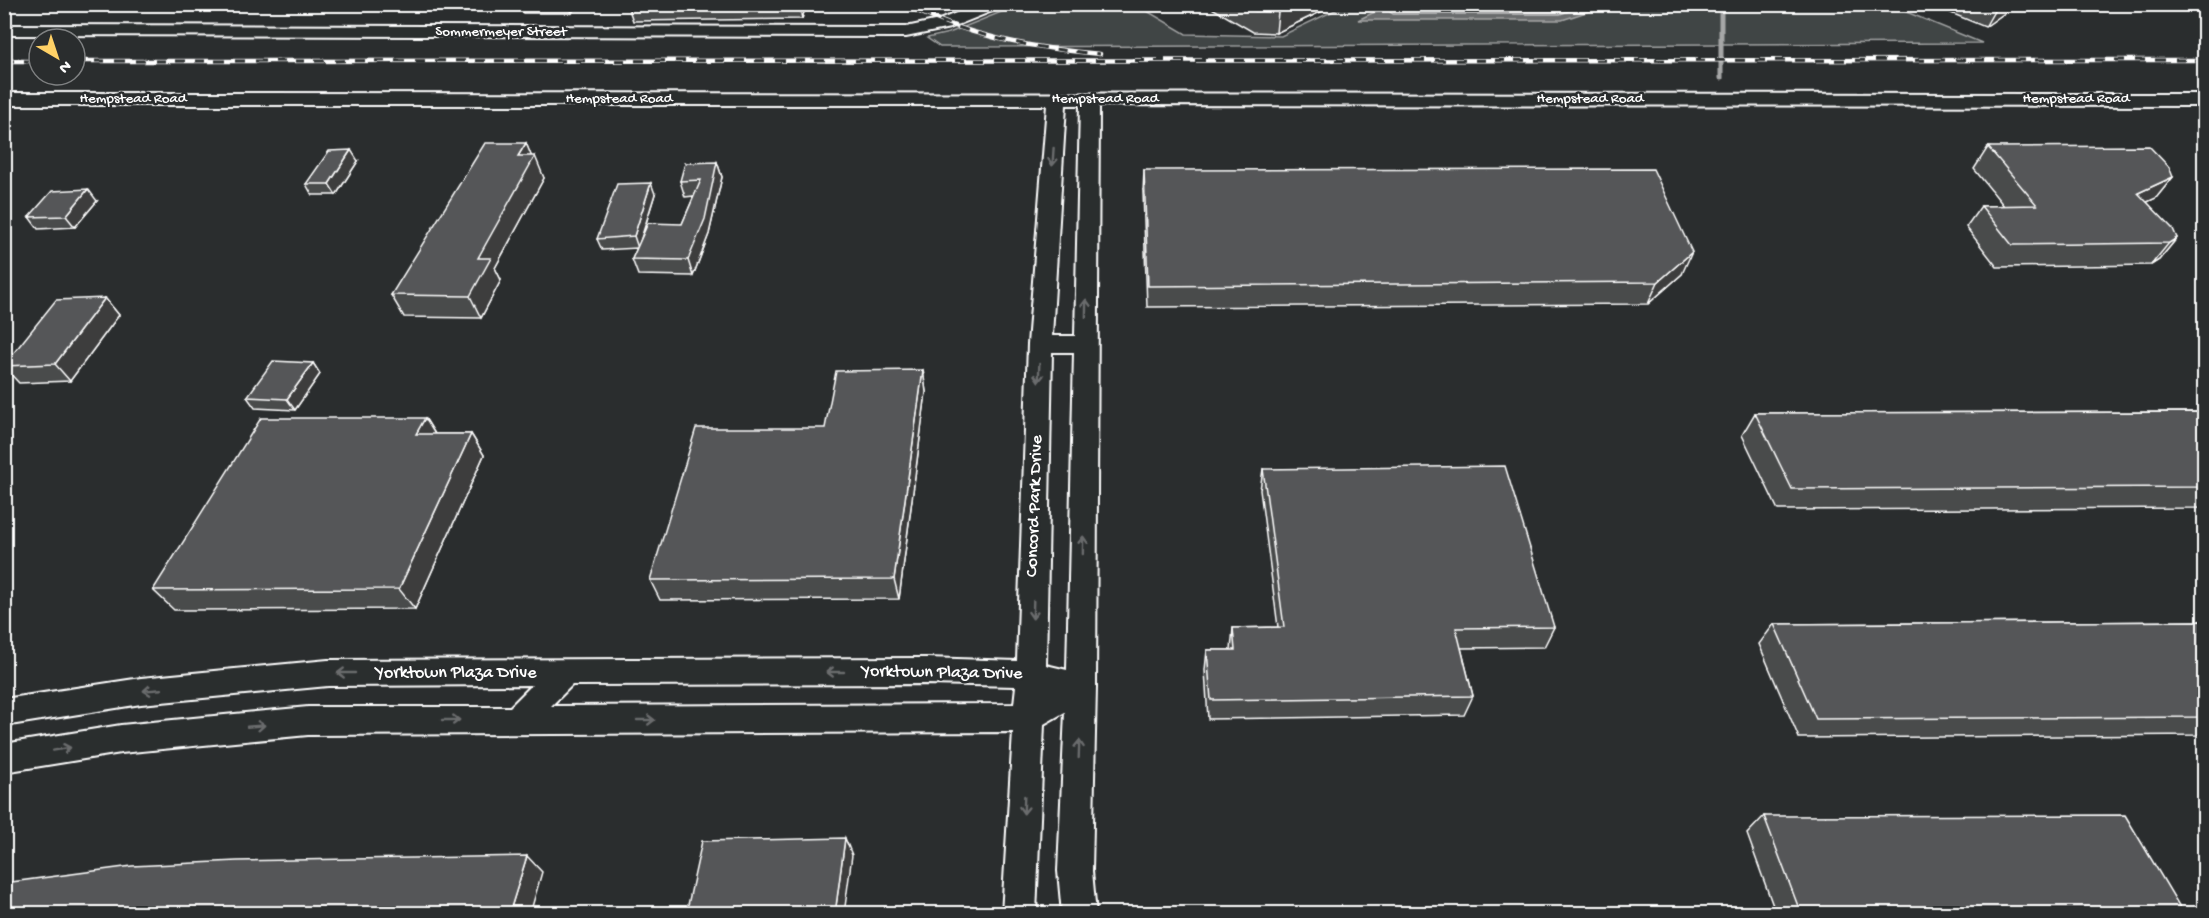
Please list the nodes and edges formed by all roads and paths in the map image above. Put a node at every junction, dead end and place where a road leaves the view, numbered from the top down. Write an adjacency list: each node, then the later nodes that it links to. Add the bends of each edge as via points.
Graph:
1 (994, 4): 2 (street, Sommermeyer Street, via 944,24 906,32)
2 (4, 30)
3 (4, 99): 4 (street, Hempstead Road)
4 (1056, 99): 5 (street, Hempstead Road); 9 (street, Concord Park Drive, one-way to 9)
5 (1090, 99): 6 (street, Hempstead Road); 10 (street, one-way to 5)
6 (2161, 100): 7 (street, Hempstead Road); 8 (street)
7 (2205, 100)
8 (2205, 112)
9 (1040, 344): 10 (street); 12 (street, Concord Park Drive, one-way to 12)
10 (1086, 345): 13 (street, one-way to 10)
11 (566, 672): 12 (street, Yorktown Plaza Drive, one-way to 11); 14 (street, Yorktown Plaza Drive, one-way to 14, via 328,673 141,691); 16 (street)
12 (1031, 674): 13 (street, Yorktown Plaza Drive); 15 (street, Concord Park Drive)
13 (1081, 687): 15 (street); 19 (street, one-way to 13, via 1075,871)
14 (4, 713)
15 (1027, 718): 16 (street, one-way to 15); 18 (street, Concord Park Drive, one-way to 18)
16 (518, 720): 17 (street, one-way to 16, via 121,739 308,721)
17 (4, 758)
18 (1019, 914)
19 (1079, 914)

